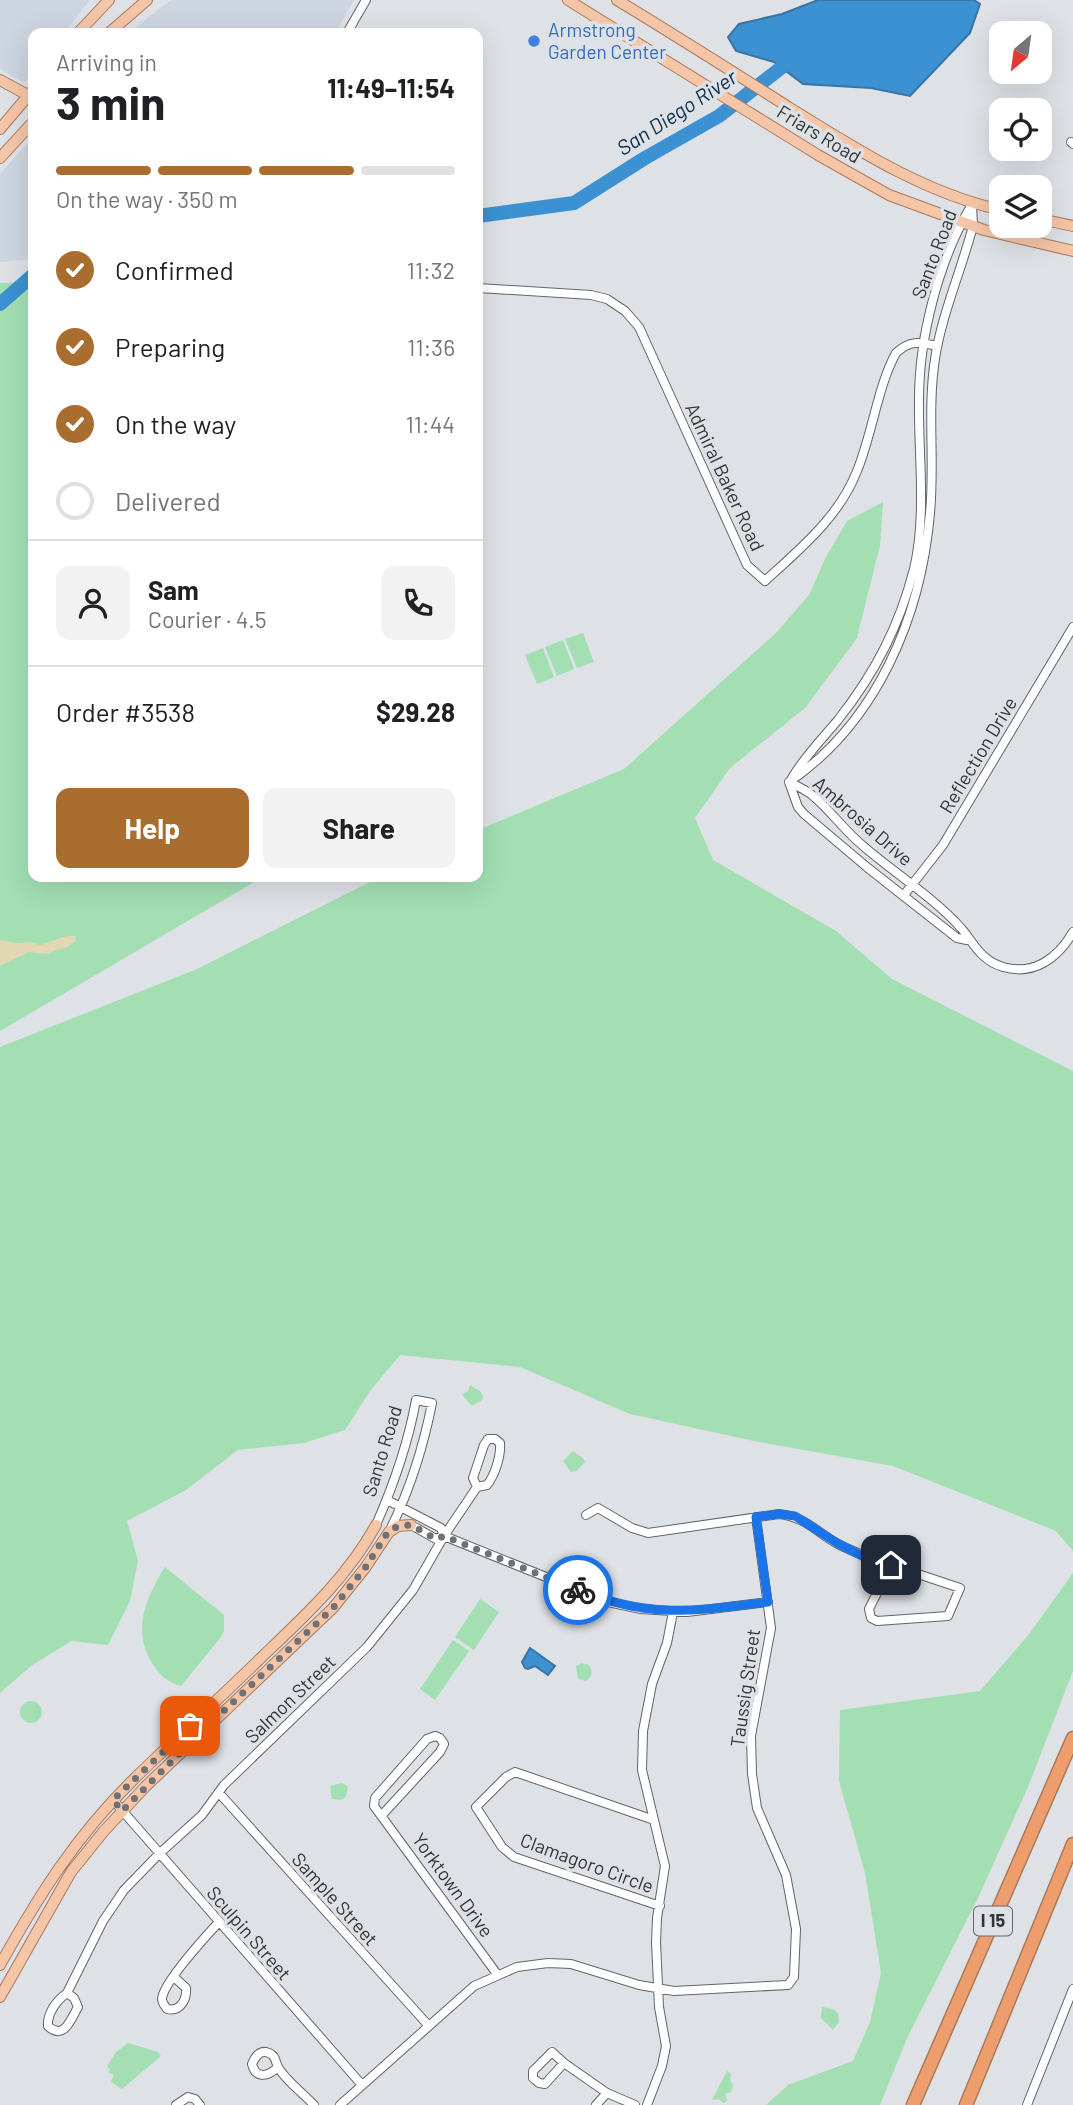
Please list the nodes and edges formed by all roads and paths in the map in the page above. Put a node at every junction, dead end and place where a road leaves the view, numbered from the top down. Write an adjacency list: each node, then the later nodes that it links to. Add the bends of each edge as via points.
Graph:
1 (109, 0): 6 (main road)
2 (147, 0): 7 (main road)
3 (366, 0): 8 (street)
4 (568, 0): 18 (main road, Friars Road, via 818,155 889,195)
5 (617, 0): 15 (main road, Friars Road, via 834,135 899,172)
6 (83, 28)
7 (115, 28)
8 (349, 28)
9 (0, 80): 10 (main road)
10 (28, 93)
11 (28, 99): 13 (main road)
12 (28, 127): 14 (main road)
13 (0, 130)
14 (0, 158)
15 (972, 204): 16 (main road, Friars Road); 18 (street, Santo Road); 19 (street, Santo Road)
16 (989, 208)
17 (1052, 222): 20 (main road)
18 (961, 223): 19 (main road, Friars Road); 23 (street, Santo Road)
19 (973, 226): 21 (main road, Friars Road); 24 (street, Santo Road)
20 (1073, 226)
21 (1073, 251)
22 (483, 288): 23 (street, Admiral Baker Road, via 591,295 625,311 639,327 659,368 747,565 765,581 839,507 857,471 893,359 906,344)
23 (922, 343): 24 (street); 26 (street, Santo Road, via 921,510 914,567 903,604 878,663)
24 (937, 346): 26 (street, Santo Road, via 930,512 922,574 906,628 887,671 862,710 810,768)
25 (1073, 627): 27 (street, Reflection Drive, via 943,845)
26 (789, 782): 27 (street, Ambrosia Drive, via 811,793 862,845); 28 (street, Ambrosia Drive, via 804,814)
27 (912, 884): 28 (street, Reflection Drive); 30 (street, Ambrosia Drive, via 962,929)
28 (904, 895): 30 (street, Ambrosia Drive, via 957,938)
29 (1073, 932): 30 (street, Ambrosia Drive, via 1045,964 1016,970 988,961)
30 (967, 940)
31 (477, 1487): 31 (street, Salmon Street, via 492,1478 501,1449 495,1439 484,1445 473,1478); 39 (street, Salmon Street)
32 (387, 1500): 33 (street); 33 (street, Santo Road, via 405,1452 416,1400 432,1403 425,1439); 36 (street, Santo Road)
33 (401, 1507): 38 (street, Santo Road); 39 (street, via 441,1528)
34 (586, 1515): 35 (street, via 598,1508 648,1533)
35 (756, 1517): 40 (street, via 795,1516 864,1557); 41 (street, Taussig Street)
36 (376, 1525): 45 (main road, Santo Road, via 356,1559 321,1601)
37 (411, 1525): 38 (main road); 39 (street, via 436,1539)
38 (388, 1532): 46 (main road, Santo Road, via 333,1608)
39 (444, 1536): 42 (street, via 608,1602); 44 (street, Salmon Street, via 414,1590 367,1647)
40 (891, 1565): 40 (street, via 869,1609 871,1618 948,1616 960,1588)
41 (768, 1602): 42 (street); 56 (street, Taussig Street, via 771,1628 751,1736 752,1774 757,1808 786,1875 796,1929 794,1978 788,1985)
42 (673, 1612): 48 (street, via 643,1731 642,1770)
43 (1073, 1738): 72 (highway, I 15)
44 (219, 1793): 50 (street, Salmon Street); 60 (street, Sample Street)
45 (113, 1800): 46 (street, Sculpin Street); 53 (main road, Santo Road, via 61,1863)
46 (122, 1811): 50 (street, Sculpin Street); 59 (main road, Santo Road, via 71,1872)
47 (382, 1815): 47 (street, via 440,1752 444,1744 440,1738 427,1739 375,1798 374,1806); 54 (street, Yorktown Drive)
48 (654, 1820): 51 (street, via 665,1866); 51 (street, Clamagoro Circle, via 515,1772 476,1807 502,1847 514,1857)
49 (1073, 1844): 73 (highway, I 15)
50 (160, 1853): 52 (street, Sculpin Street); 58 (street, Salmon Street, via 103,1921)
51 (660, 1906): 56 (street, via 656,1942)
52 (219, 1922): 55 (street, via 192,1950); 63 (street, Sculpin Street)
53 (0, 1965)
54 (497, 1974): 56 (street, Taussig Street, via 527,1965 559,1963); 60 (street, Taussig Street, via 474,1986)
55 (174, 1978)
56 (659, 1988): 71 (street, via 666,2046)
57 (1073, 1989): 74 (street)
58 (66, 1993): 58 (street, Salmon Street, via 48,2019 53,2031 67,2028 78,2007)
59 (0, 1997)
60 (428, 2025): 63 (street, Taussig Street)
61 (564, 2063): 64 (street)
62 (278, 2067): 67 (street)
63 (362, 2085): 68 (street, Taussig Street)
64 (607, 2093): 69 (street); 70 (street)
65 (176, 2105): 66 (street, via 188,2097)
66 (200, 2105)
67 (314, 2105)
68 (340, 2105)
69 (596, 2105)
70 (635, 2105)
71 (647, 2105)
72 (913, 2105)
73 (966, 2105)
74 (1027, 2105)

